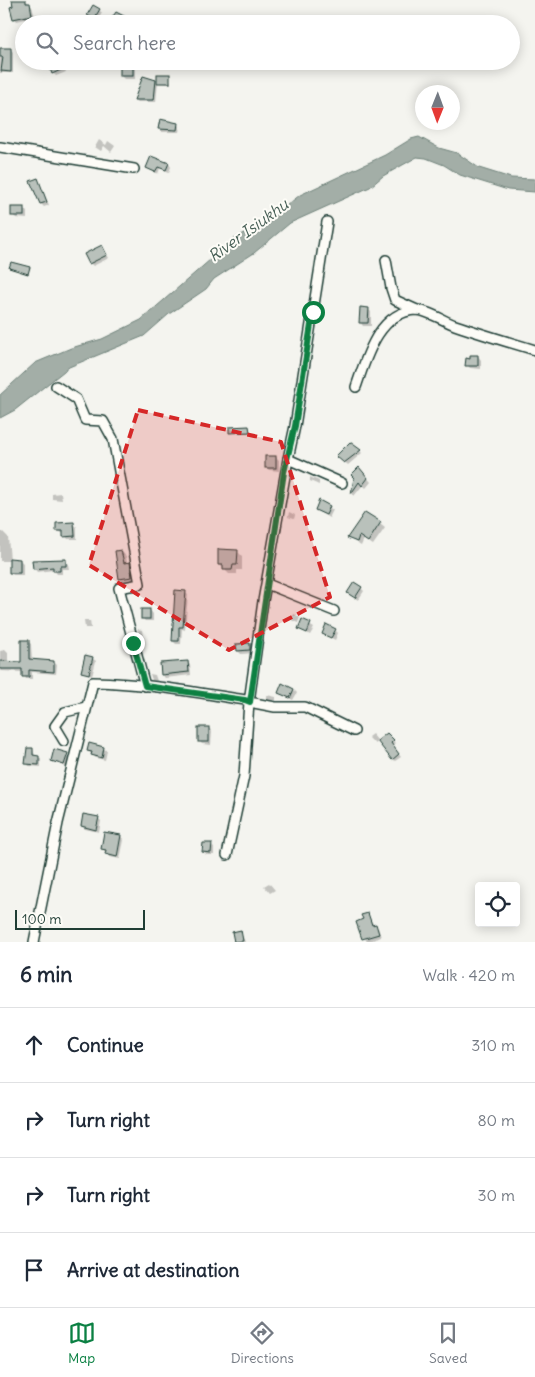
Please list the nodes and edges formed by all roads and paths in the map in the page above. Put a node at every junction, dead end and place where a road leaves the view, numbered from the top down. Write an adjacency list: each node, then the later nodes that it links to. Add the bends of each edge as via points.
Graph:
1 (0, 147): 2 (street)
2 (134, 169)
3 (327, 222): 9 (street)
4 (386, 260): 5 (street, via 395,300)
5 (416, 310): 6 (street); 8 (street, via 402,314 382,329 370,348)
6 (535, 350)
7 (56, 386): 13 (street, via 76,399 85,420 103,421 113,438 140,584 120,588)
8 (356, 387)
9 (288, 459): 10 (street); 11 (street)
10 (342, 483)
11 (267, 584): 12 (street); 14 (street)
12 (334, 611)
13 (145, 686): 14 (street); 15 (street, via 93,682)
14 (250, 702): 16 (street, via 305,707); 18 (street, via 244,776)
15 (86, 707): 17 (street, via 65,712 55,726); 19 (street)
16 (354, 731)
17 (64, 741)
18 (227, 855)
19 (34, 942)

